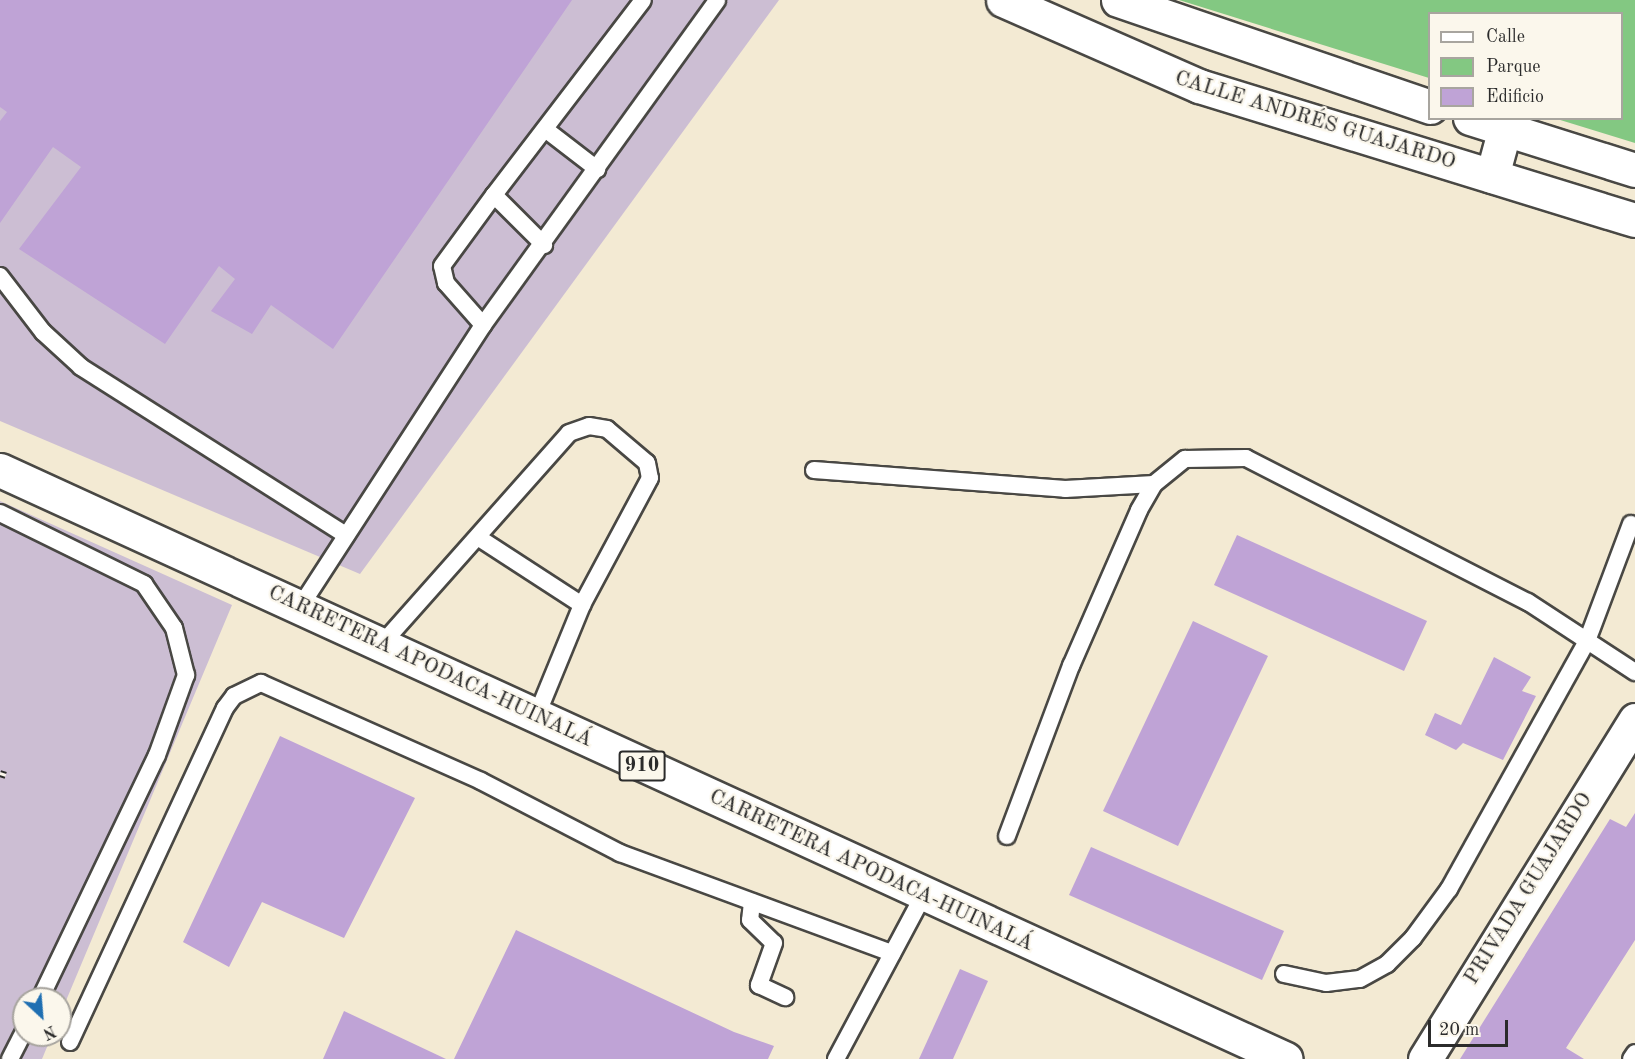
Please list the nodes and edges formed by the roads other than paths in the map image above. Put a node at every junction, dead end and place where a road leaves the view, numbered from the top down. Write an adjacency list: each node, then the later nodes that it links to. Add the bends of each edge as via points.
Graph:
1 (643, 0): 8 (lane)
2 (717, 0): 9 (lane)
3 (1003, 0): 11 (main road, CALLE ANDRÉS GUAJARDO, via 1199,86)
4 (1118, 0): 5 (main road)
5 (1428, 106)
6 (1477, 120): 7 (main road)
7 (1505, 128): 10 (main road); 11 (main road)
8 (545, 129): 9 (lane); 12 (lane)
9 (597, 169): 14 (lane)
10 (1635, 170)
11 (1492, 176): 13 (main road, CALLE ANDRÉS GUAJARDO)
12 (494, 195): 14 (lane); 16 (lane, via 442,266 446,283)
13 (1635, 220)
14 (544, 244): 16 (lane)
15 (0, 276): 23 (lane, via 43,332 81,367)
16 (483, 325): 23 (lane)
17 (0, 470): 26 (main road, CARRETERA APODACA-HUINALÁ / 910)
18 (814, 470): 19 (lane, via 1065,489)
19 (1154, 484): 27 (lane, via 1185,459 1246,458 1488,580); 32 (lane, via 1080,645)
20 (0, 490): 34 (main road, 910)
21 (0, 513): 37 (lane, via 144,584 174,628 186,675 158,755)
22 (1631, 524): 27 (lane)
23 (346, 535): 26 (lane)
24 (479, 538): 25 (lane); 25 (lane, via 569,433 589,426 607,429 647,464 650,478); 28 (lane)
25 (582, 605): 30 (lane)
26 (300, 607): 28 (main road, CARRETERA APODACA-HUINALÁ / 910)
27 (1587, 641): 29 (lane); 36 (lane, via 1449,889 1413,938 1387,964 1360,979 1326,983)
28 (381, 645): 30 (main road, CARRETERA APODACA-HUINALÁ / 910)
29 (1635, 672)
30 (536, 717): 34 (main road, CARRETERA APODACA-HUINALÁ / 910)
31 (1635, 720): 44 (main road, PRIVADA GUAJARDO)
32 (1007, 836)
33 (752, 902): 35 (lane); 38 (lane, via 750,920 774,942 759,985); 39 (lane, via 620,853 482,781 261,683 234,696 225,708)
34 (918, 905): 35 (lane); 42 (main road, 910); 43 (main road, CARRETERA APODACA-HUINALÁ / 910)
35 (892, 953): 41 (lane)
36 (1284, 974)
37 (46, 987)
38 (786, 997)
39 (72, 1038)
40 (1635, 1053): 45 (lane)
41 (836, 1059)
42 (1240, 1059)
43 (1286, 1059)
44 (1425, 1059)
45 (1631, 1059)

